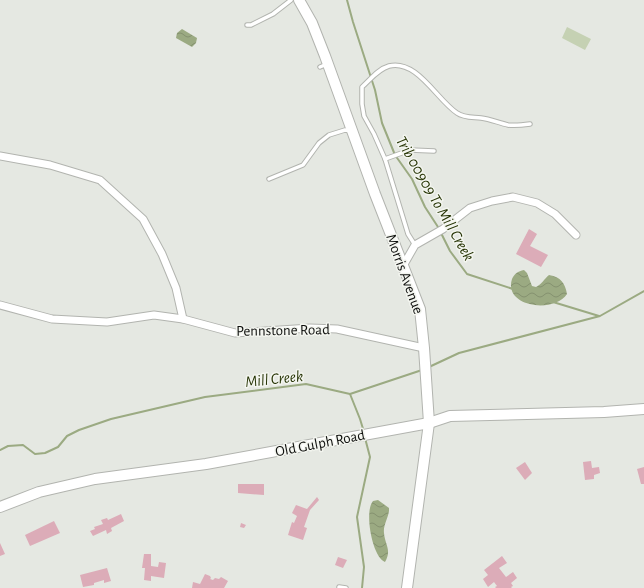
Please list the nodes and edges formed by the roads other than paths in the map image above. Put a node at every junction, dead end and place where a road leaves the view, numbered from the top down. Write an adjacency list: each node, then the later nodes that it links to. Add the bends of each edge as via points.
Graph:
1 (291, 0): 3 (lane, via 273,14)
2 (299, 0): 5 (street, Morris Avenue, via 312,23 324,65)
3 (247, 25)
4 (530, 124): 8 (lane, via 509,125 463,116 412,71 404,67 388,66 362,87 364,116)
5 (352, 131): 9 (lane, via 345,130 330,135 319,143 303,165); 12 (street, Morris Avenue)
6 (434, 151): 8 (lane, via 410,150)
7 (0, 156): 14 (street, via 50,165 100,180 143,219 162,254 176,288)
8 (385, 159): 11 (lane, via 408,234)
9 (269, 179)
10 (576, 235): 11 (street, via 555,214 538,203 513,197 470,208 443,229)
11 (415, 245): 12 (street)
12 (403, 266): 15 (street, Morris Avenue, via 420,309)
13 (0, 305): 14 (street, Pennstone Road, via 52,319 107,322 154,315)
14 (183, 319): 15 (street, Pennstone Road, via 235,333 310,328 337,329)
15 (424, 348): 17 (street, Morris Avenue)
16 (644, 409): 17 (street, Old Gulph Road, via 450,416)
17 (428, 423): 18 (street, Old Gulph Road, via 206,464 95,479 39,492); 21 (street, Morris Avenue)
18 (0, 507)
19 (339, 587): 20 (lane)
20 (346, 588)
21 (407, 588)

